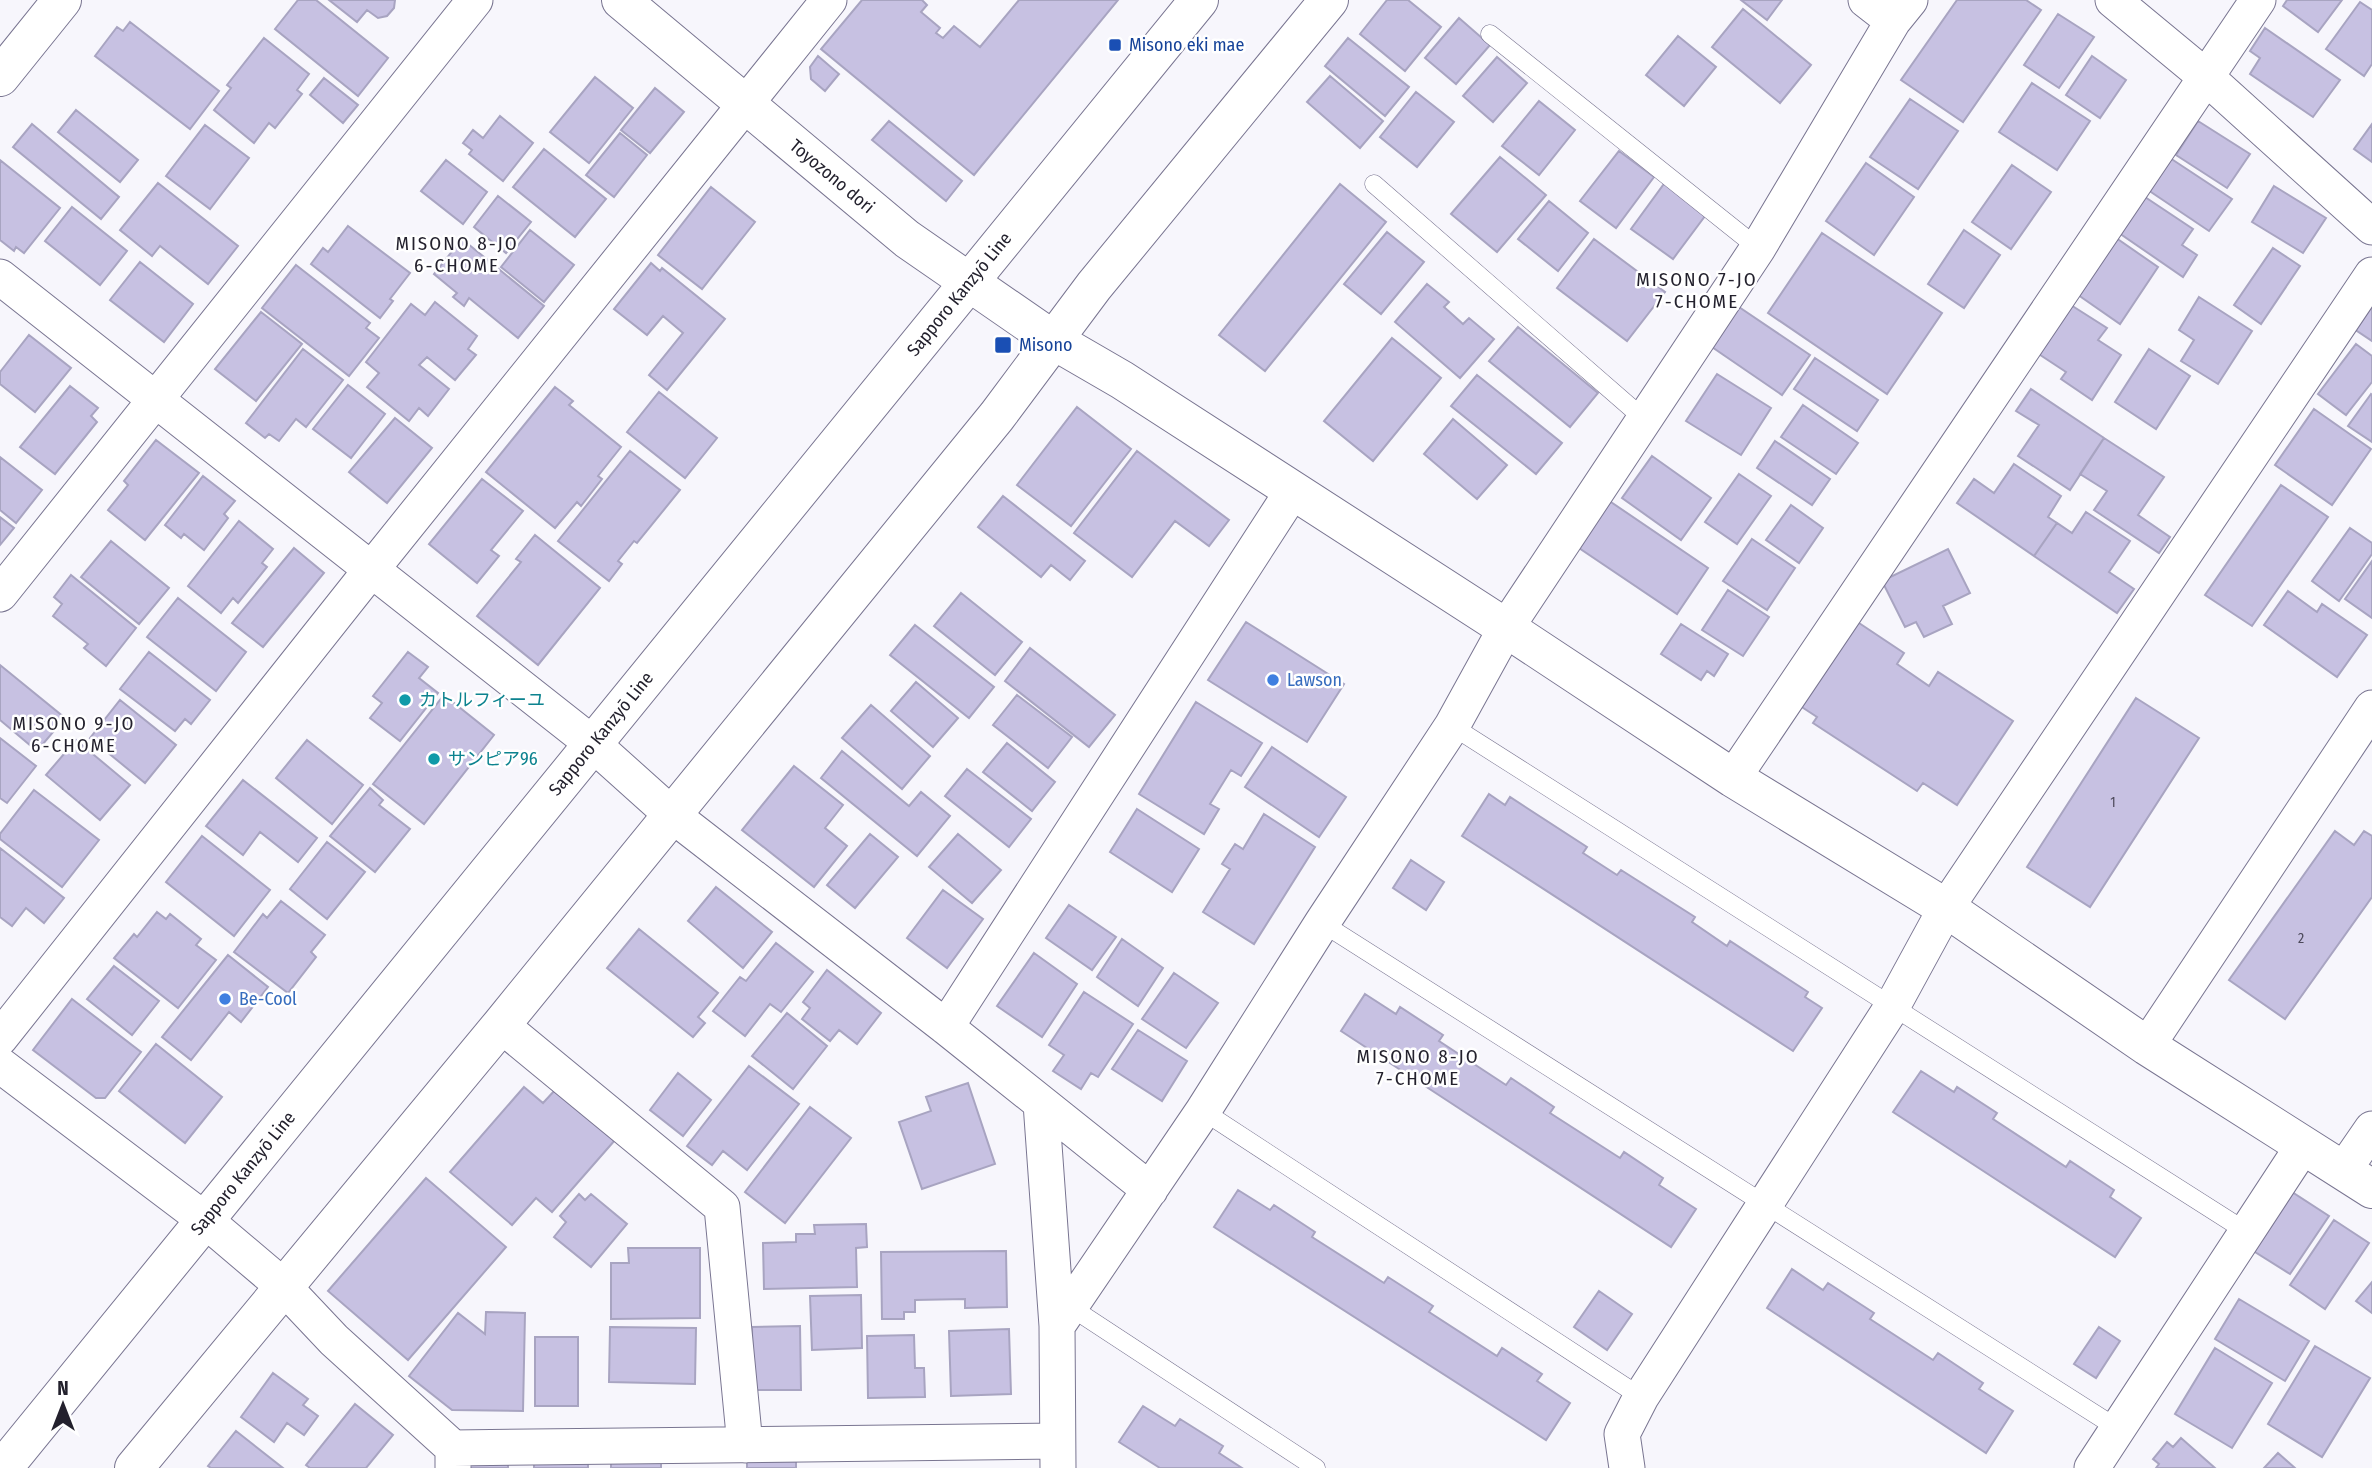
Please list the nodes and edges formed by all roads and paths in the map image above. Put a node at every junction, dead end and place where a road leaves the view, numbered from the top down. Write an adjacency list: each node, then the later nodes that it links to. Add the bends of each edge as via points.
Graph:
1 (62, 0): 12 (main road)
2 (475, 0): 22 (street)
3 (621, 0): 14 (main road, Toyozono dori)
4 (829, 0): 14 (street)
5 (1199, 0): 20 (main road, Sapporo Kanzyō Line)
6 (1329, 0): 21 (main road)
7 (1866, 0): 10 (street)
8 (2113, 0): 13 (street)
9 (2258, 0): 13 (street)
10 (1902, 11): 17 (street)
11 (1490, 34): 17 (lane)
12 (0, 77)
13 (2206, 77): 16 (street); 31 (street)
14 (747, 104): 20 (main road, Toyozono dori, via 907,239); 25 (street)
15 (1374, 184): 23 (lane)
16 (2372, 227)
17 (1758, 248): 23 (street)
18 (2372, 275): 33 (street)
19 (0, 277): 22 (street)
20 (970, 283): 21 (main road, Toyozono dori); 30 (main road, Sapporo Kanzyō Line)
21 (1054, 340): 24 (main road, Toyozono dori); 32 (main road)
22 (155, 398): 25 (street); 26 (street)
23 (1644, 419): 27 (street)
24 (1292, 492): 27 (main road, Toyozono dori); 37 (street)
25 (371, 570): 30 (street); 38 (street)
26 (0, 594)
27 (1506, 628): 29 (street); 31 (main road, Toyozono dori)
28 (2372, 708): 39 (street)
29 (1452, 726): 34 (street); 35 (lane)
30 (593, 744): 32 (street); 48 (main road, Sapporo Kanzyō Line)
31 (1733, 778): 33 (main road, Toyozono dori)
32 (671, 814): 36 (main road); 37 (street)
33 (1946, 908): 35 (street); 39 (main road, Toyozono dori)
34 (1322, 923): 42 (street); 47 (lane)
35 (1892, 1007): 47 (street); 49 (lane)
36 (501, 1025): 50 (main road); 54 (street, via 722,1207)
37 (946, 1027): 41 (street)
38 (0, 1038)
39 (2147, 1046): 44 (main road, Toyozono dori)
40 (0, 1065): 48 (street)
41 (1041, 1103): 46 (street); 51 (street)
42 (1203, 1111): 46 (street); 52 (lane)
43 (2372, 1129): 45 (street)
44 (2303, 1146): 45 (main road, Toyozono dori); 49 (street)
45 (2357, 1180)
46 (1150, 1190): 51 (street)
47 (1764, 1205): 52 (street); 53 (lane)
48 (205, 1220): 50 (street); 57 (main road, Sapporo Kanzyō Line)
49 (2248, 1232): 53 (street)
50 (283, 1286): 56 (street); 58 (main road)
51 (1064, 1317): 55 (street); 59 (lane)
52 (1641, 1397): 60 (street, via 1622,1434)
53 (2117, 1429): 61 (street)
54 (745, 1445): 55 (street); 56 (street)
55 (1057, 1455)
56 (453, 1458)
57 (3, 1468)
58 (134, 1468)
59 (1316, 1468)
60 (1627, 1468)
61 (2092, 1468)

